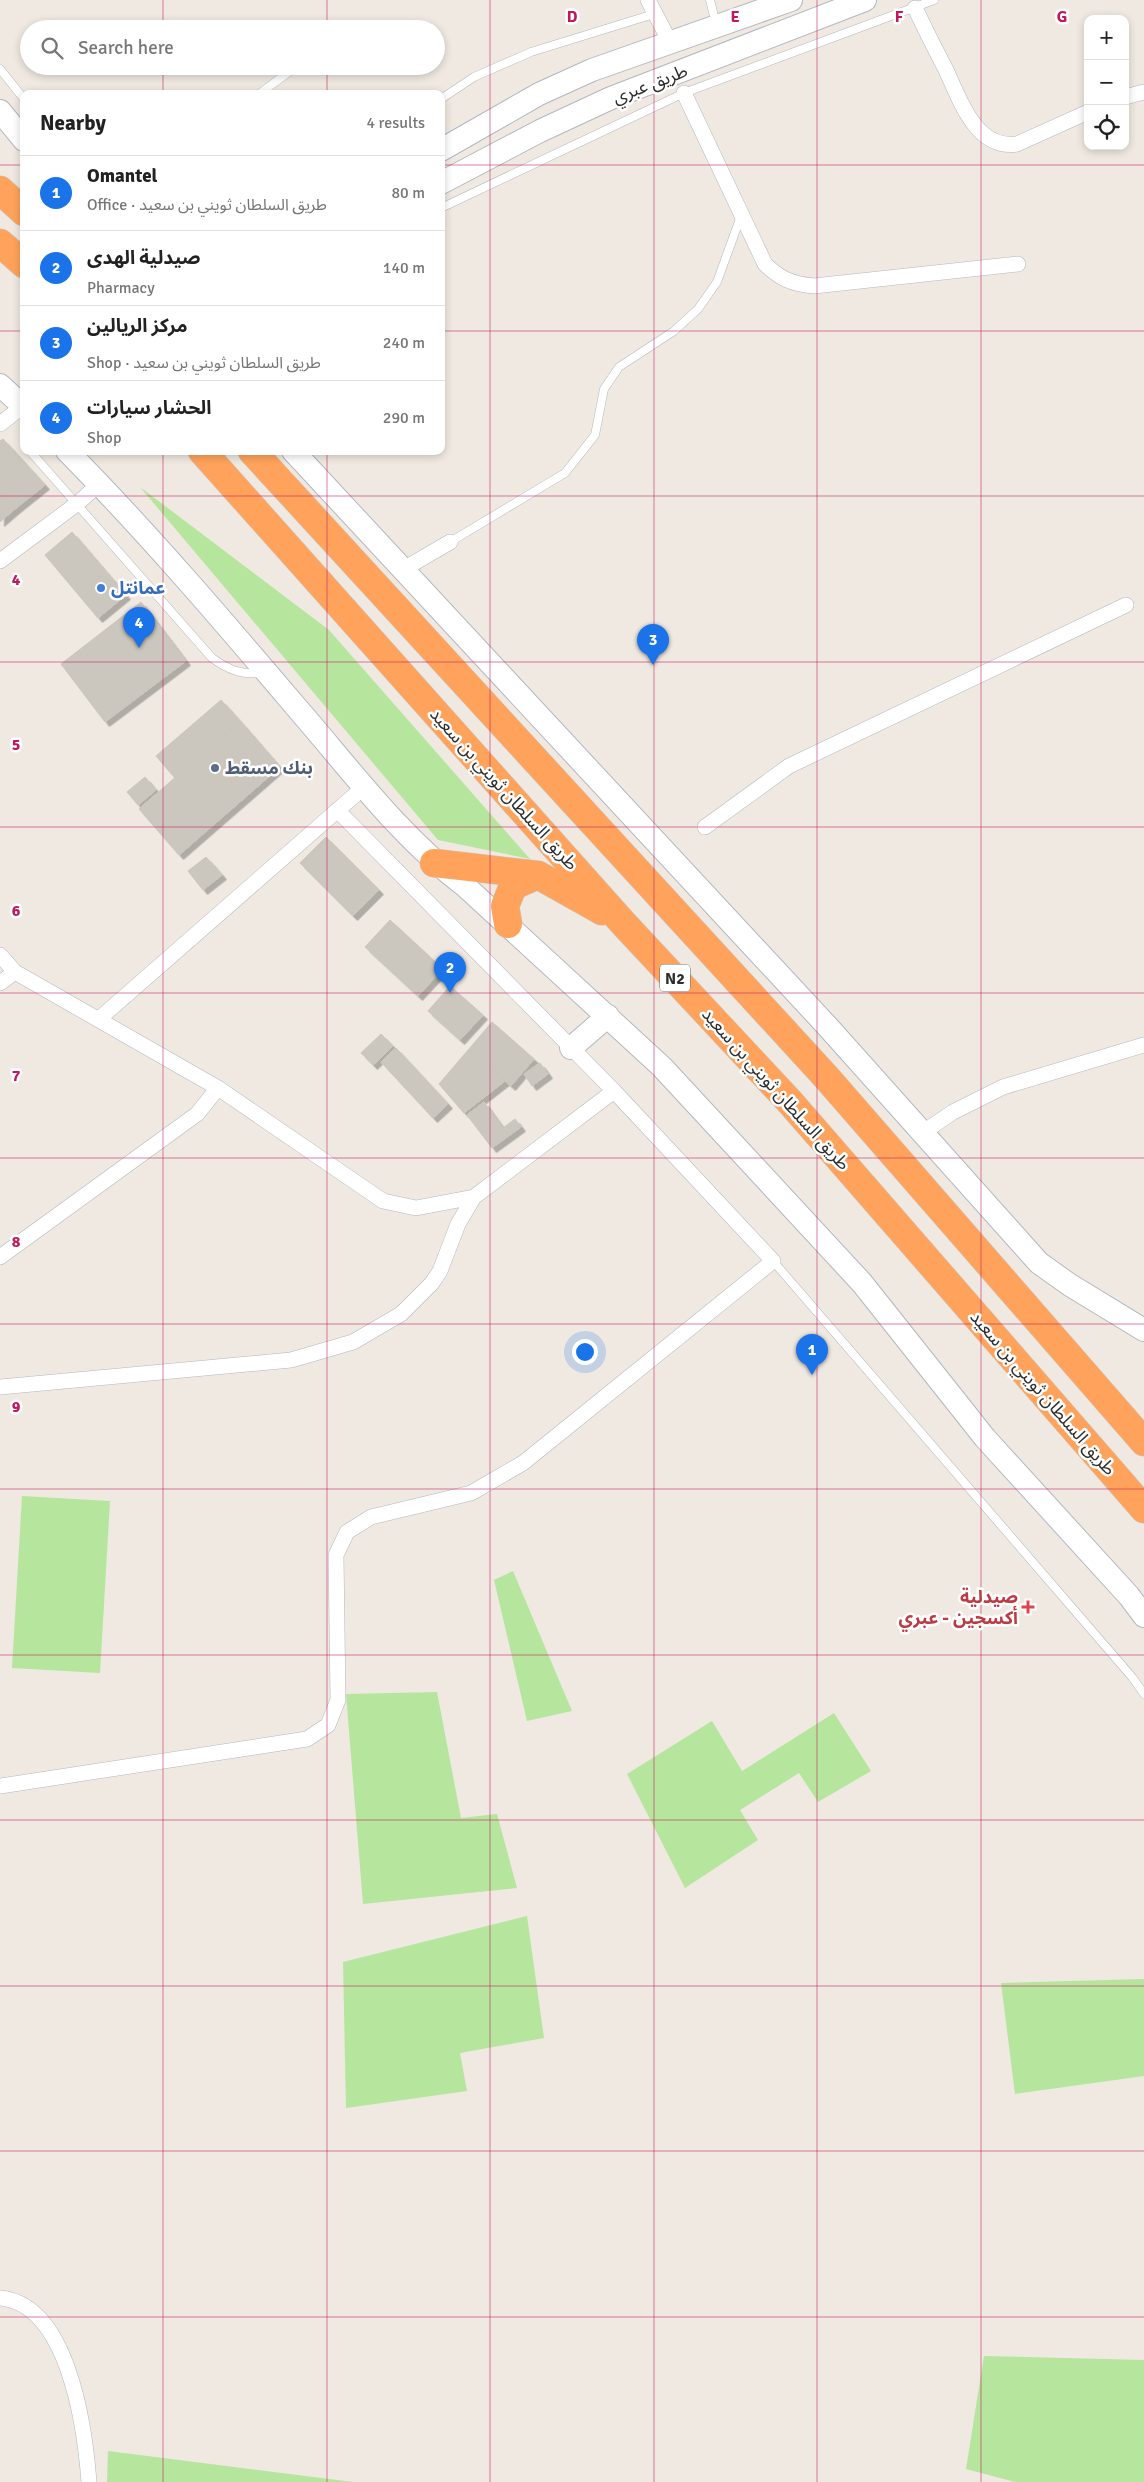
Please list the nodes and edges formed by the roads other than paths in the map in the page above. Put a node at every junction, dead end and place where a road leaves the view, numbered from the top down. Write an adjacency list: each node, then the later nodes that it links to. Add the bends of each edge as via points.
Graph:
1 (710, 0): 7 (lane)
2 (791, 0): 7 (street, طريق عبري)
3 (865, 0): 22 (street, طريق عبري, via 611,98)
4 (934, 0): 6 (lane)
5 (651, 7): 8 (street); 16 (lane, via 474,76)
6 (915, 8): 13 (lane, via 815,42); 19 (street, via 966,114 996,143 1018,144)
7 (717, 28): 8 (street, طريق عبري)
8 (671, 44): 15 (street, طريق عبري, via 592,70)
9 (0, 69): 14 (lane)
10 (285, 75): 11 (lane)
11 (264, 90)
12 (1144, 92): 17 (street)
13 (684, 93): 25 (lane); 27 (street)
14 (20, 94)
15 (539, 94): 21 (street, طريق عبري); 22 (street, via 489,129 478,146)
16 (445, 96)
17 (1129, 96)
18 (0, 111): 20 (street)
19 (1084, 114)
20 (20, 135)
21 (445, 148)
22 (481, 160): 23 (street, طريق عبري)
23 (445, 180)
24 (0, 190): 26 (highway)
25 (445, 206)
26 (20, 208)
27 (741, 215): 30 (street, via 764,264 778,277 795,284 814,286); 42 (lane, via 717,282 698,309 674,331 619,366 604,389 595,435 565,473)
28 (0, 243): 29 (highway)
29 (20, 260)
30 (1018, 264)
31 (0, 385): 32 (street)
32 (20, 404)
33 (20, 409): 34 (street)
34 (0, 424)
35 (34, 455): 41 (lane)
36 (71, 455): 40 (street)
37 (206, 455): 52 (highway, طريق السلطان ثويني بن سعيد / N2)
38 (256, 455): 69 (highway, N2, via 827,1078)
39 (296, 455): 44 (street)
40 (99, 484): 41 (street); 46 (street)
41 (78, 503): 43 (street); 46 (lane, via 212,658 228,670 247,675)
42 (450, 542): 44 (street)
43 (0, 561)
44 (402, 570): 63 (street, via 828,1027)
45 (1126, 605): 49 (street, via 789,766)
46 (267, 673): 47 (street)
47 (364, 787): 48 (street); 50 (street)
48 (337, 810): 58 (street); 60 (street)
49 (705, 827)
50 (434, 863): 51 (highway); 53 (street)
51 (538, 875): 52 (highway); 53 (highway, via 513,886 505,906)
52 (623, 923): 70 (highway, طريق السلطان ثويني بن سعيد / N2, via 790,1102)
53 (508, 924): 57 (street)
54 (0, 955): 55 (street)
55 (15, 972): 56 (street); 58 (street)
56 (0, 983)
57 (608, 1016): 60 (street); 71 (street, via 662,1067 862,1283 985,1438)
58 (99, 1019): 61 (street)
59 (1144, 1045): 63 (street, via 1003,1087 953,1112)
60 (571, 1048): 62 (street)
61 (218, 1088): 64 (street, via 383,1201 416,1208); 65 (street, via 197,1114)
62 (614, 1091): 64 (street); 66 (street)
63 (922, 1133): 67 (street, via 1039,1263)
64 (474, 1197): 68 (street, via 458,1224 432,1283 401,1314 353,1342 291,1360)
65 (0, 1257)
66 (772, 1261): 72 (lane, via 1108,1648); 73 (street, via 523,1463 472,1493 371,1517 347,1532 336,1556 338,1700 328,1725 307,1739)
67 (1144, 1330)
68 (0, 1387)
69 (1144, 1442)
70 (1144, 1509)
71 (1144, 1616)
72 (1144, 1694)
73 (0, 1786)
74 (0, 2298): 75 (street, via 29,2309 48,2329 57,2346 81,2420)
75 (89, 2482)

